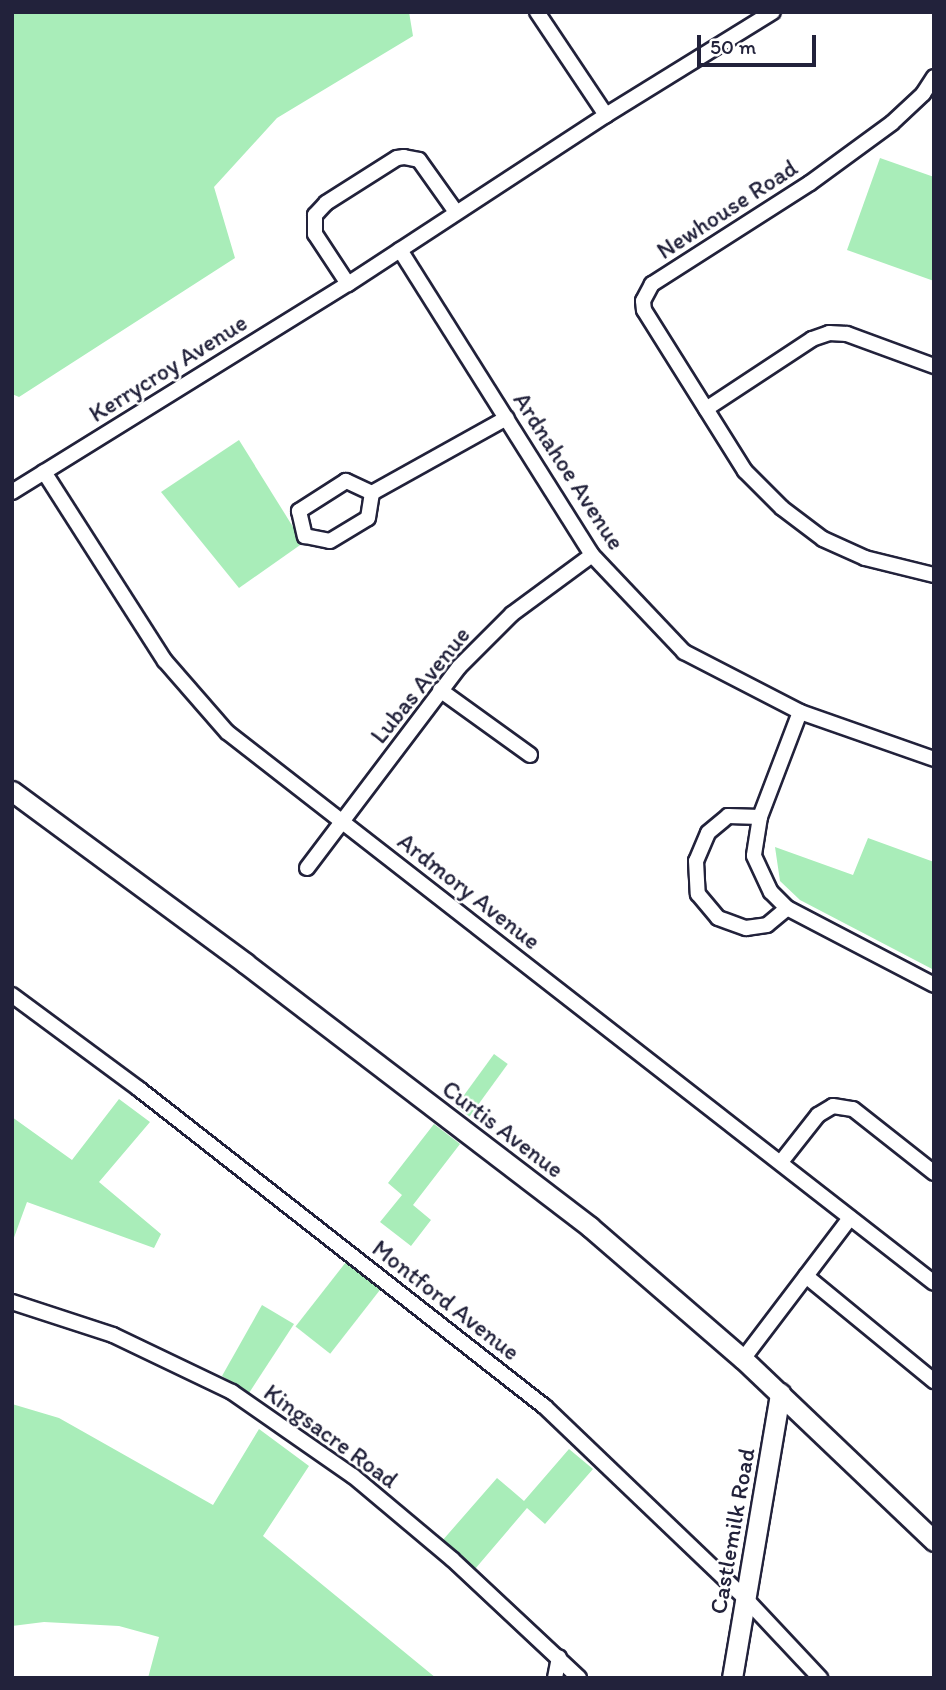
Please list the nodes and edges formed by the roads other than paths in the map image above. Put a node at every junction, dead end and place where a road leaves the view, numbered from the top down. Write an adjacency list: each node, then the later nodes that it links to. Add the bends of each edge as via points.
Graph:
1 (537, 12): 5 (street)
2 (773, 12): 3 (street, Kerrycroy Avenue)
3 (753, 17): 5 (street, Kerrycroy Avenue)
4 (934, 77): 10 (street, Newhouse Road, via 892,123 646,292 644,310)
5 (606, 115): 6 (street, Kerrycroy Avenue)
6 (456, 212): 7 (street, Kerrycroy Avenue); 8 (street, via 419,160 404,157 326,203 315,215 315,234)
7 (400, 250): 8 (street, Kerrycroy Avenue); 11 (street, Ardnahoe Avenue)
8 (348, 284): 12 (street, Kerrycroy Avenue)
9 (934, 366): 10 (street, via 847,334 829,333 812,339)
10 (706, 409): 16 (street, Newhouse Road, via 746,471 782,508 823,539 864,558)
11 (507, 418): 14 (street); 15 (street, Ardnahoe Avenue)
12 (44, 472): 13 (street, Kerrycroy Avenue); 23 (street, Ardmory Avenue, via 165,661 227,732)
13 (12, 492)
14 (373, 493): 14 (street, via 368,518 330,541 305,536 299,511 334,488 346,481)
15 (592, 555): 17 (street, Lubas Avenue, via 512,614); 18 (street, Ardnahoe Avenue, via 684,652)
16 (934, 575)
17 (440, 690): 19 (street); 23 (street, Lubas Avenue)
18 (800, 712): 20 (street, Ardnahoe Avenue); 22 (street)
19 (530, 755)
20 (934, 759)
21 (12, 791): 34 (street, Curtis Avenue, via 590,1227)
22 (760, 817): 25 (street, via 754,856 771,891); 25 (street, via 728,816 708,833 696,861 698,894 718,918 746,928 767,925)
23 (342, 822): 24 (street, Lubas Avenue); 28 (street, Ardmory Avenue)
24 (307, 869)
25 (787, 908): 26 (street)
26 (934, 985)
27 (12, 995): 38 (street, Montford Avenue, via 545,1407)
28 (781, 1162): 29 (street, via 818,1115 833,1105 853,1109); 30 (street, Ardmory Avenue)
29 (934, 1173)
30 (850, 1218): 31 (street); 32 (street, Ardmory Avenue)
31 (806, 1276): 34 (street); 35 (street)
32 (932, 1278)
33 (12, 1302): 39 (street, Kingsacre Road, via 113,1335 232,1392 353,1476)
34 (743, 1359): 36 (street, Curtis Avenue)
35 (934, 1381)
36 (780, 1393): 37 (street, Curtis Avenue); 38 (street, Castlemilk Road)
37 (934, 1541)
38 (745, 1598): 42 (street, Castlemilk Road); 43 (street, Montford Avenue)
39 (559, 1657): 40 (street); 41 (street, Kingsacre Road)
40 (555, 1678)
41 (579, 1678)
42 (732, 1678)
43 (820, 1678)

